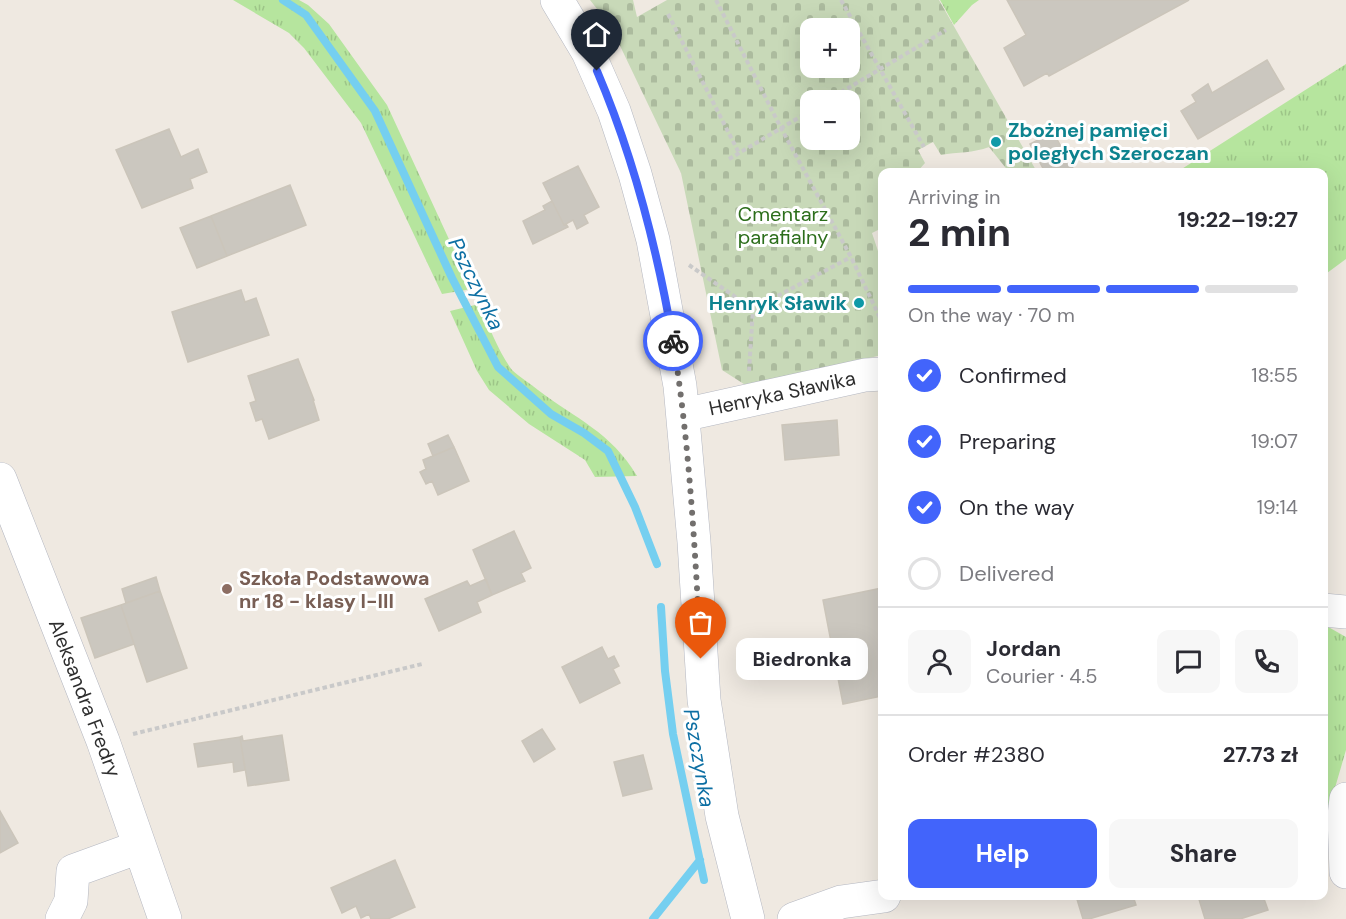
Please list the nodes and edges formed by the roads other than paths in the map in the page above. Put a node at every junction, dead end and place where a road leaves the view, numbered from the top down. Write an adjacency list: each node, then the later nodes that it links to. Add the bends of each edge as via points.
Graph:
1 (557, 0): 3 (street, via 588,51 635,174 653,240)
2 (878, 374): 3 (street, Henryka Sławika)
3 (683, 414): 11 (street, via 704,700)
4 (0, 479): 8 (street, Aleksandra Fredry, via 103,741)
5 (1328, 610): 6 (street)
6 (1346, 612)
7 (1338, 811): 9 (street)
8 (139, 847): 12 (street, via 73,870 71,901); 13 (street, Aleksandra Fredry)
9 (1346, 872)
10 (878, 897): 14 (street, via 841,902)
11 (738, 913)
12 (62, 919)
13 (165, 919)
14 (795, 919)

